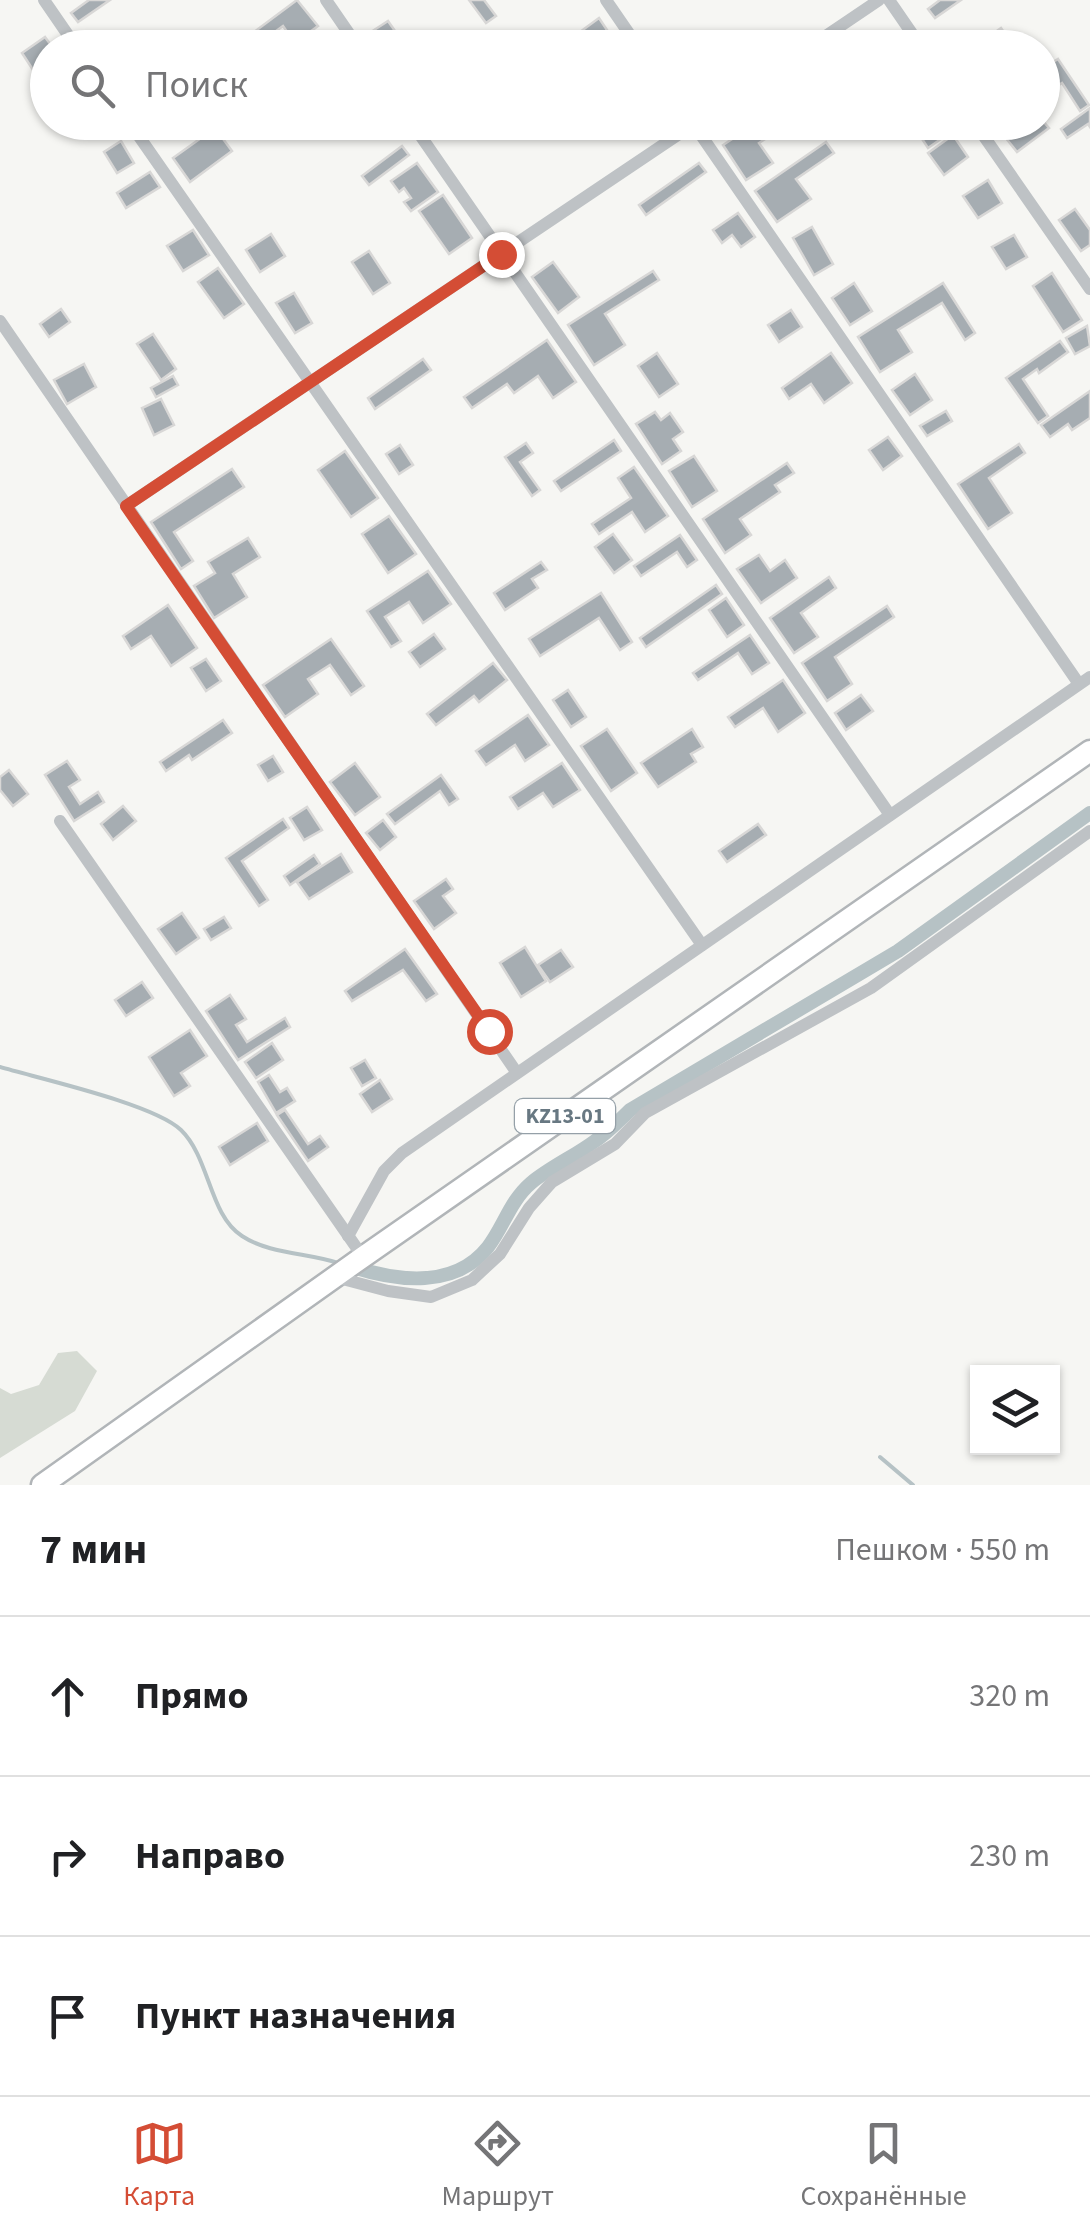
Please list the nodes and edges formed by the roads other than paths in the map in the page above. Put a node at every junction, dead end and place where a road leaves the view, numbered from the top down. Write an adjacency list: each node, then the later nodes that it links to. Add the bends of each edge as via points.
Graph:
1 (44, 0): 6 (street)
2 (326, 0): 7 (street)
3 (606, 0): 8 (street)
4 (879, 0): 9 (street)
5 (889, 0): 10 (street)
6 (65, 30)
7 (346, 30)
8 (627, 30)
9 (835, 30)
10 (910, 30)
11 (142, 140): 19 (street)
12 (422, 140): 16 (street)
13 (669, 140): 16 (street)
14 (706, 140): 21 (street)
15 (987, 140): 17 (street)
16 (501, 254): 19 (street); 23 (street)
17 (1090, 289)
18 (0, 320): 20 (street)
19 (310, 382): 20 (street); 26 (street)
20 (126, 506): 27 (street)
21 (1085, 680): 23 (street)
22 (1090, 751): 29 (highway, KZ13-01)
23 (890, 815): 26 (street)
24 (60, 821): 28 (street)
25 (1090, 831): 30 (street, via 871,988 645,1114 614,1144 552,1182 500,1254 472,1280 430,1297)
26 (702, 946): 27 (street)
27 (518, 1073): 28 (street, via 402,1153 384,1171)
28 (348, 1236): 29 (street)
29 (363, 1257): 30 (highway, KZ13-01)
30 (335, 1277): 31 (highway, KZ13-01)
31 (42, 1485)

